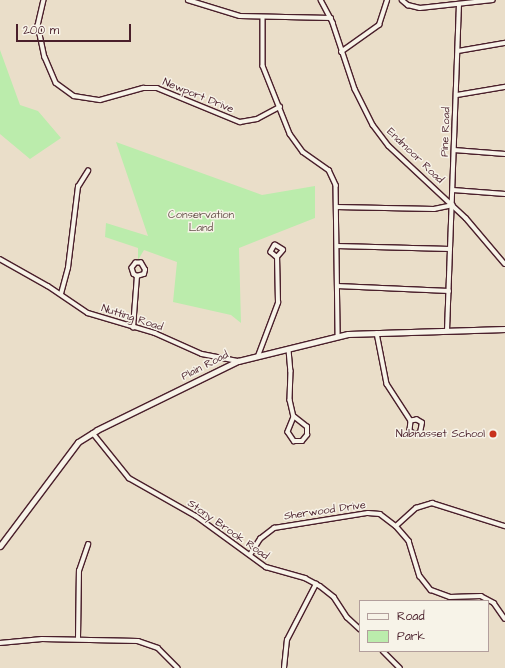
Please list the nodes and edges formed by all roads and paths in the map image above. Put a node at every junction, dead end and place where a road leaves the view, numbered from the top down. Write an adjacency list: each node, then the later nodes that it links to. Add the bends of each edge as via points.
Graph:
1 (44, 0): 15 (street, Newport Drive, via 38,25 43,52 56,83 74,96 100,100 143,88 157,88 240,122 257,119)
2 (188, 0): 8 (street, via 231,15)
3 (321, 0): 9 (street, Endmoor Road)
4 (387, 0): 12 (street, via 379,26)
5 (402, 0): 7 (street, via 414,7)
6 (493, 0): 7 (street)
7 (459, 5): 11 (street, Pine Road)
8 (263, 17): 9 (street); 15 (street, via 263,66)
9 (331, 18): 12 (street, Endmoor Road)
10 (505, 43): 11 (street)
11 (458, 51): 14 (street, Pine Road)
12 (340, 52): 21 (street, Endmoor Road, via 360,102 377,130 389,146)
13 (505, 87): 14 (street)
14 (457, 94): 16 (street, Pine Road)
15 (280, 107): 22 (street, via 298,147 329,170 336,185)
16 (454, 150): 17 (street); 19 (street, Pine Road)
17 (505, 154)
18 (88, 171): 31 (street, via 78,187 68,268)
19 (453, 190): 20 (street); 21 (street, Pine Road)
20 (505, 194)
21 (453, 205): 22 (street, via 434,209); 24 (street, Pine Road); 27 (street, Endmoor Road)
22 (336, 207): 23 (street)
23 (337, 246): 24 (street); 29 (street)
24 (450, 249): 30 (street, Pine Road)
25 (277, 257): 38 (street, via 278,303)
26 (0, 259): 31 (street, Nutting Road)
27 (505, 264)
28 (138, 276): 32 (street)
29 (338, 286): 30 (street); 36 (street)
30 (448, 291): 34 (street, Pine Road)
31 (61, 294): 32 (street, Nutting Road, via 88,313)
32 (133, 328): 39 (street, Nutting Road, via 155,333 202,354)
33 (505, 329): 34 (main road, Plain Road)
34 (447, 331): 35 (main road, Plain Road)
35 (377, 333): 36 (main road, Plain Road); 43 (street, via 387,384)
36 (338, 336): 37 (main road, Plain Road)
37 (289, 350): 38 (main road, Plain Road); 42 (street, via 290,400)
38 (258, 357): 40 (main road, Plain Road)
39 (223, 359): 40 (street, Nutting Road); 41 (street)
40 (238, 361): 41 (main road, Plain Road)
41 (226, 367): 44 (main road, Plain Road)
42 (294, 417): 42 (street, via 308,430 302,441 294,441 288,435)
43 (411, 422): 43 (street, via 417,420 422,423 419,433 410,431)
44 (93, 432): 48 (main road, Plain Road, via 69,452); 49 (street, Stony Brook Road, via 129,478 196,516)
45 (396, 526): 46 (street, via 416,508 432,503); 49 (street, Sherwood Drive, via 380,514 368,513 280,526 265,534); 51 (street, Sherwood Drive, via 414,549 420,576 431,590 450,596 481,596)
46 (505, 526)
47 (88, 545): 55 (street, via 79,571)
48 (0, 546)
49 (250, 555): 50 (street, Stony Brook Road, via 271,570)
50 (316, 584): 54 (street, Stony Brook Road, via 331,594 350,621); 60 (street, via 287,640)
51 (488, 600)
52 (489, 600): 53 (street, Sherwood Drive, via 494,603)
53 (505, 619)
54 (359, 628)
55 (78, 639): 56 (street); 59 (street, via 145,642 164,652)
56 (0, 643)
57 (383, 652): 58 (street)
58 (398, 667)
59 (178, 668)
60 (284, 668)

